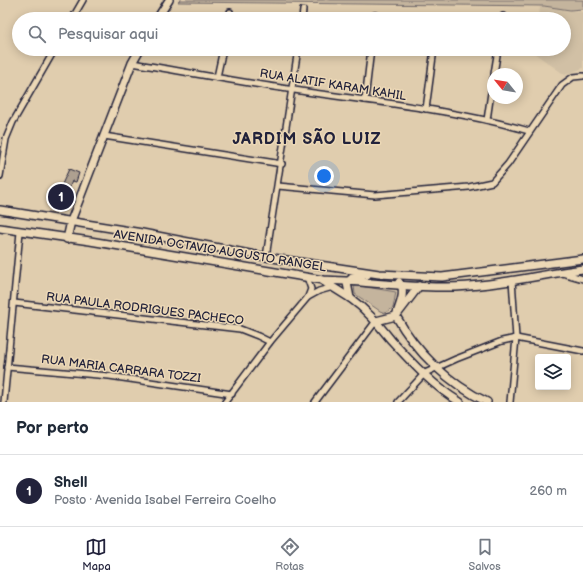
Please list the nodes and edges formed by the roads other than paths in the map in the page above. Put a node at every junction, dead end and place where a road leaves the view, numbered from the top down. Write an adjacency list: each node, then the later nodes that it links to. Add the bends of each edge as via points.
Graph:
1 (83, 0): 3 (street)
2 (169, 0): 4 (main road)
3 (76, 12)
4 (161, 12)
5 (51, 56): 24 (street, via 13,122 6,139)
6 (136, 56): 12 (main road)
7 (222, 56): 15 (street)
8 (297, 56): 16 (street)
9 (370, 56): 17 (street)
10 (433, 56): 19 (street)
11 (497, 56): 13 (street)
12 (132, 63): 15 (street, RUA ALATIF KARAM KAHIL); 22 (main road)
13 (495, 68)
14 (583, 76): 21 (street, via 573,77 562,85)
15 (217, 77): 16 (street, RUA ALATIF KARAM KAHIL)
16 (293, 90): 17 (street, RUA ALATIF KARAM KAHIL); 23 (street)
17 (365, 100): 19 (street, RUA ALATIF KARAM KAHIL)
18 (489, 104): 20 (street)
19 (426, 109): 20 (street, RUA ALATIF KARAM KAHIL)
20 (487, 120): 21 (street, RUA ALATIF KARAM KAHIL)
21 (529, 131): 25 (street, via 492,182 469,187 375,194)
22 (104, 136): 23 (street); 27 (main road)
23 (282, 164): 25 (street)
24 (0, 176)
25 (278, 186): 31 (street)
26 (0, 210): 27 (main road, AVENIDA OCTAVIO AUGUSTO RANGEL)
27 (71, 221): 30 (main road); 31 (main road, AVENIDA OCTAVIO AUGUSTO RANGEL)
28 (0, 228): 29 (main road, AVENIDA OCTAVIO AUGUSTO RANGEL)
29 (20, 232): 30 (main road, AVENIDA OCTAVIO AUGUSTO RANGEL); 46 (street)
30 (67, 238): 36 (main road, AVENIDA OCTAVIO AUGUSTO RANGEL)
31 (266, 257): 35 (main road, AVENIDA OCTAVIO AUGUSTO RANGEL)
32 (583, 259): 35 (main road, AVENIDA OCTAVIO AUGUSTO RANGEL, via 442,278)
33 (583, 269): 34 (main road, AVENIDA OCTAVIO AUGUSTO RANGEL)
34 (559, 272): 37 (street); 39 (main road, AVENIDA OCTAVIO AUGUSTO RANGEL)
35 (379, 274): 40 (main road, via 358,276); 41 (main road, via 397,280)
36 (307, 277): 38 (main road, AVENIDA OCTAVIO AUGUSTO RANGEL); 44 (street, via 311,289)
37 (583, 279)
38 (323, 280): 40 (main road, AVENIDA OCTAVIO AUGUSTO RANGEL); 43 (main road)
39 (512, 280): 42 (main road, AVENIDA OCTAVIO AUGUSTO RANGEL, via 443,288); 49 (street)
40 (349, 281): 41 (main road, AVENIDA OCTAVIO AUGUSTO RANGEL); 45 (main road, via 347,283)
41 (402, 285): 42 (main road, AVENIDA OCTAVIO AUGUSTO RANGEL); 47 (main road)
42 (419, 286): 47 (main road)
43 (333, 288): 44 (street); 45 (main road)
44 (308, 297): 50 (street)
45 (350, 298): 48 (main road)
46 (14, 303): 50 (street, RUA PAULA RODRIGUES PACHECO, via 240,328); 52 (street)
47 (396, 316): 48 (main road); 53 (main road, via 408,336)
48 (376, 321): 54 (main road); 58 (street)
49 (516, 338): 51 (street); 53 (street, via 502,341); 62 (street)
50 (270, 342): 55 (street)
51 (583, 351)
52 (7, 367): 55 (street, RUA MARIA CARRARA TOZZI, via 109,376); 56 (street)
53 (437, 368): 54 (street); 61 (main road, via 456,384)
54 (425, 373): 59 (street); 60 (main road)
55 (232, 394): 57 (street)
56 (4, 402)
57 (225, 402)
58 (315, 402)
59 (398, 402)
60 (460, 402)
61 (486, 402)
62 (510, 402)

